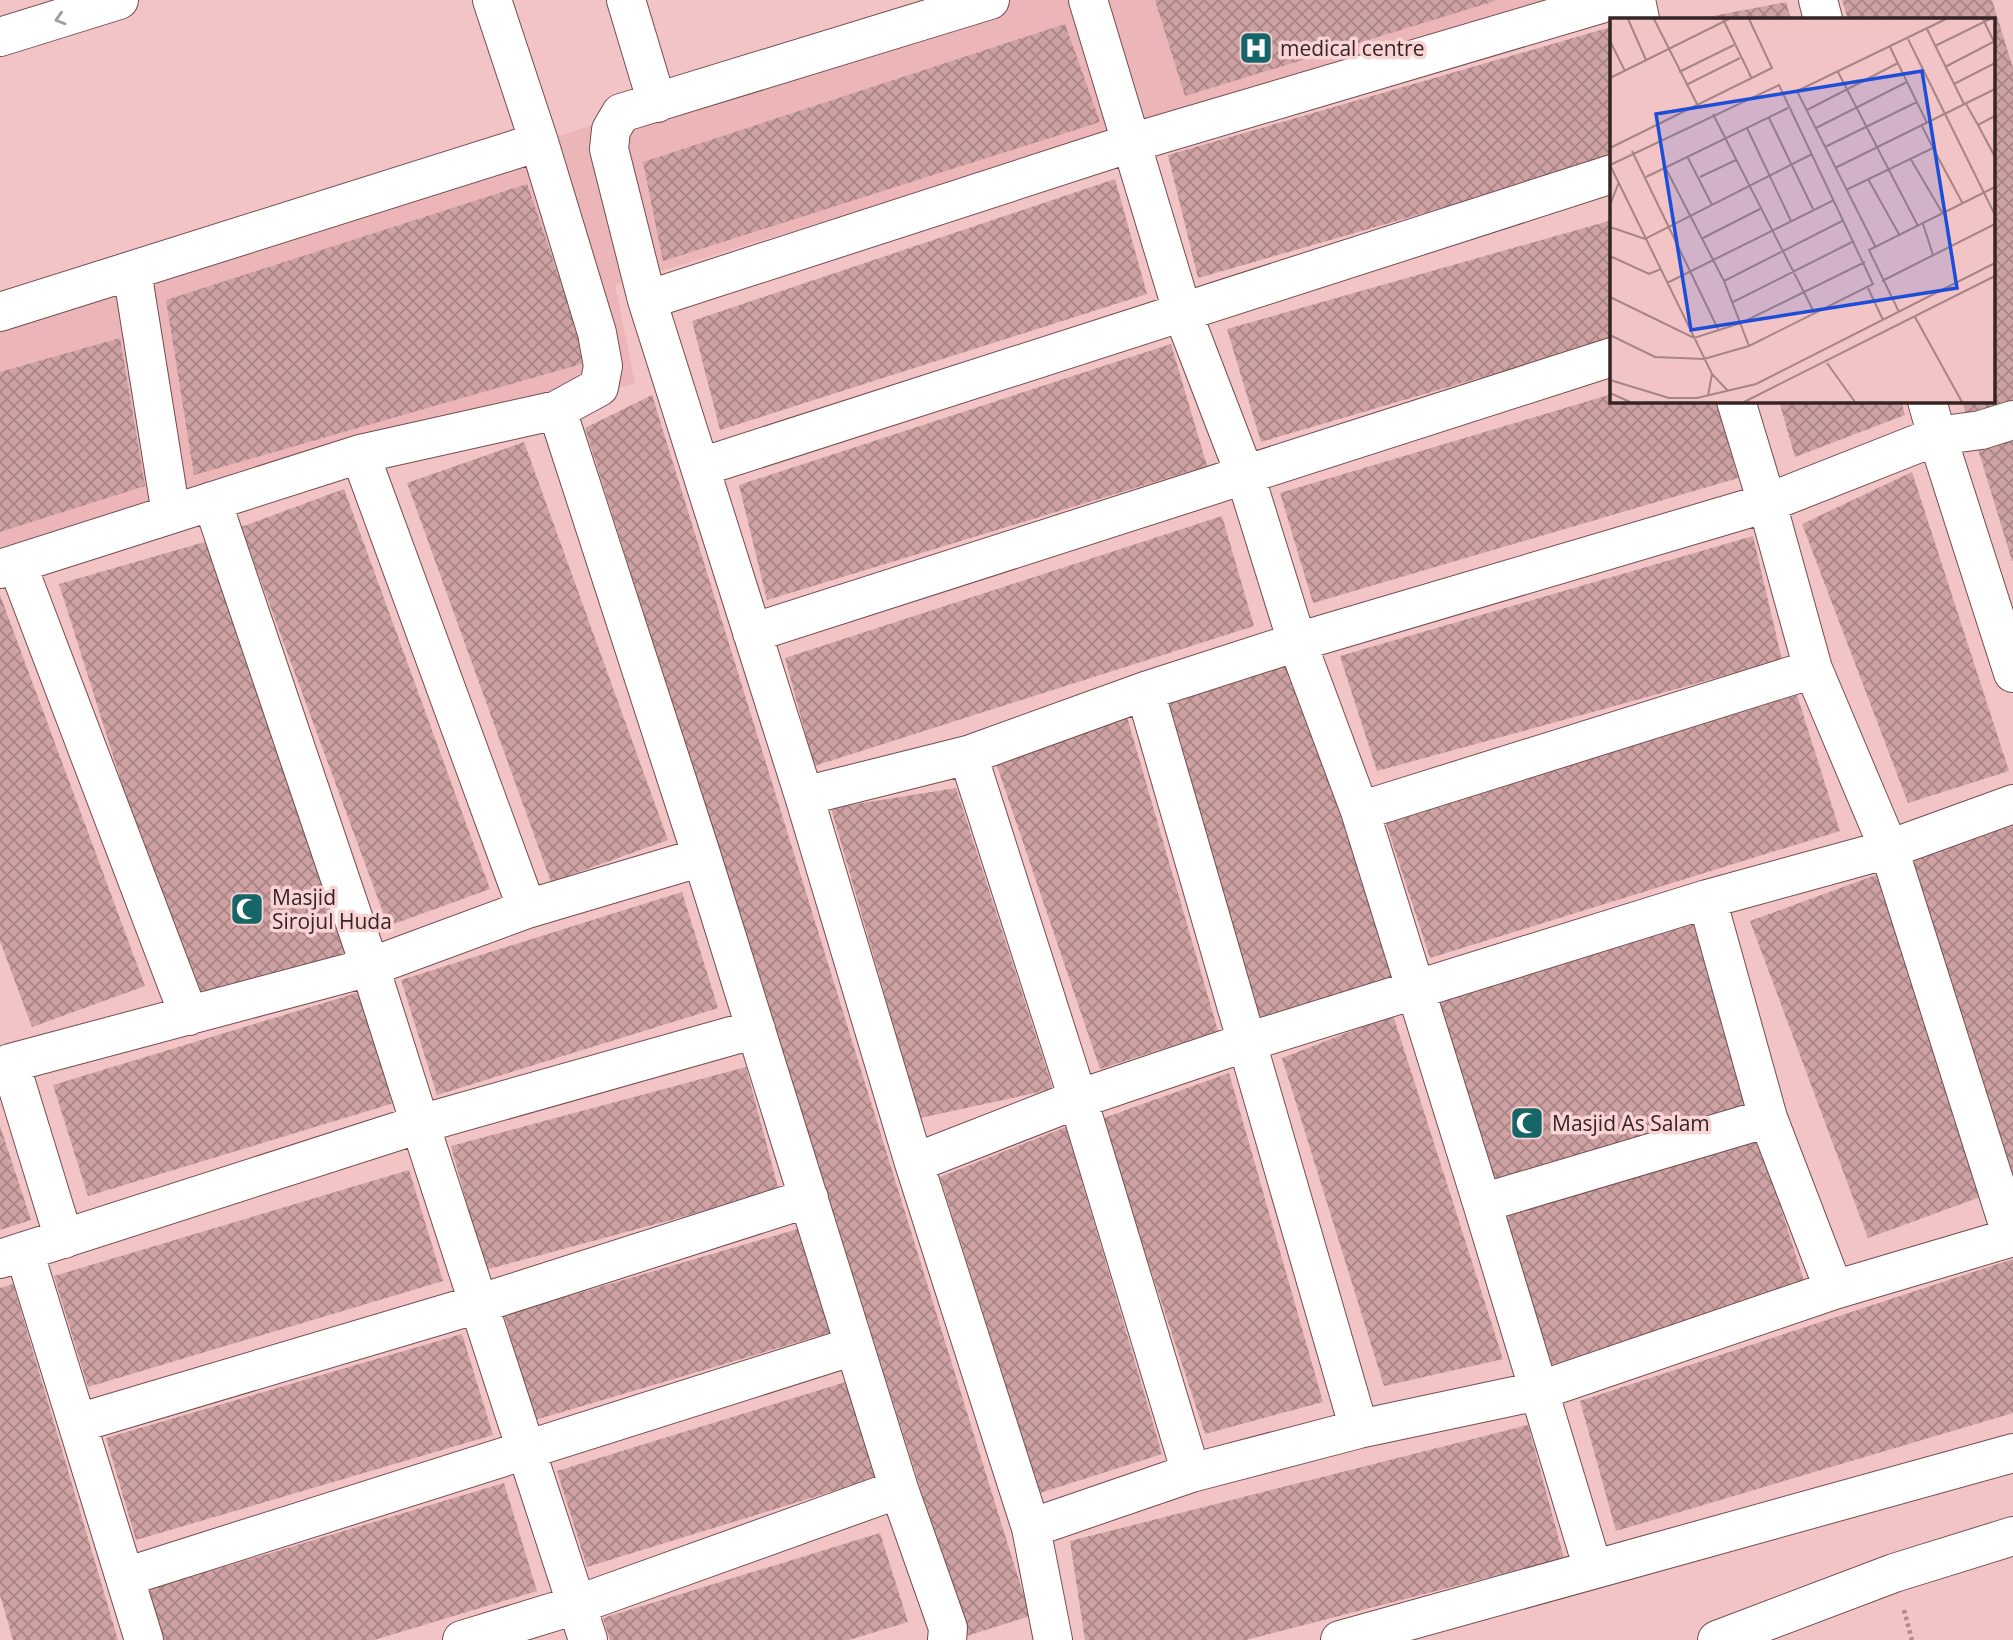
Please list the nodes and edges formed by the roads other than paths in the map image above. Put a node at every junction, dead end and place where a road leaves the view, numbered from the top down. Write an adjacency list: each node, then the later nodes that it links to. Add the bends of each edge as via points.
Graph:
1 (119, 0): 11 (main road, one-way to 11)
2 (492, 0): 13 (main road)
3 (626, 0): 12 (main road)
4 (990, 0): 12 (main road)
5 (1088, 0): 14 (main road)
6 (1614, 0): 14 (main road)
7 (1636, 0): 9 (main road)
8 (1818, 0): 10 (main road)
9 (1640, 18)
10 (1823, 18)
11 (0, 37)
12 (657, 103): 17 (main road, via 621,113 611,130 609,149)
13 (539, 142): 16 (main road); 22 (main road, via 603,366 598,387)
14 (1131, 143): 17 (main road); 19 (main road)
15 (1610, 175): 19 (main road)
16 (132, 271): 18 (main road); 30 (main road)
17 (647, 300): 26 (main road)
18 (0, 312)
19 (1183, 314): 26 (main road); 27 (main road)
20 (1610, 358): 27 (main road)
21 (1736, 402): 29 (main road)
22 (556, 410): 25 (main road); 42 (main road)
23 (1932, 418): 24 (main road, via 1981,430); 29 (main road); 35 (main road)
24 (2013, 419)
25 (360, 454): 28 (main road); 44 (main road)
26 (701, 467): 32 (main road)
27 (1245, 475): 32 (main road); 33 (main road)
28 (212, 501): 30 (main road); 45 (main road)
29 (1767, 503): 33 (main road); 34 (main road)
30 (171, 514): 31 (main road)
31 (9, 567): 47 (main road)
32 (752, 633): 38 (main road)
33 (1297, 642): 36 (main road); 40 (main road)
34 (1813, 669): 40 (main road); 41 (main road)
35 (2013, 673)
36 (1145, 691): 37 (main road); 49 (main road)
37 (968, 755): 38 (main road); 51 (main road)
38 (804, 796): 54 (main road)
39 (2013, 804): 41 (main road)
40 (1360, 811): 46 (main road)
41 (1889, 849): 43 (main road); 57 (main road)
42 (702, 857): 44 (main road); 48 (main road)
43 (1707, 899): 46 (main road); 52 (main road)
44 (527, 909): 45 (main road)
45 (370, 967): 47 (main road); 53 (main road)
46 (1416, 989): 49 (main road); 56 (main road)
47 (189, 1016): 50 (main road)
48 (756, 1029): 53 (main road); 55 (main road)
49 (1247, 1042): 51 (main road); 65 (main road)
50 (5, 1049): 58 (main road)
51 (1078, 1099): 54 (main road); 68 (main road)
52 (1768, 1118): 56 (main road); 60 (main road)
53 (419, 1124): 58 (main road); 61 (main road)
54 (914, 1163): 70 (main road)
55 (809, 1198): 61 (main road); 62 (main road)
56 (1482, 1203): 63 (main road)
57 (2013, 1237): 60 (main road)
58 (64, 1239): 59 (main road)
59 (12, 1255): 64 (main road)
60 (1834, 1290): 63 (main road)
61 (478, 1304): 64 (main road); 66 (main road)
62 (854, 1346): 66 (main road); 69 (main road)
63 (1538, 1391): 65 (main road); 72 (main road)
64 (78, 1423): 73 (main road)
65 (1359, 1429): 68 (main road)
66 (525, 1449): 73 (main road); 74 (main road)
67 (2013, 1453): 72 (main road)
68 (1191, 1473): 70 (main road)
69 (899, 1489): 74 (main road); 77 (main road, via 948,1628)
70 (1031, 1528): 78 (main road)
71 (2013, 1536): 80 (main road, via 1894,1573)
72 (1593, 1569): 79 (main road)
73 (125, 1577): 75 (main road)
74 (582, 1622): 76 (main road)
75 (144, 1640)
76 (462, 1640)
77 (947, 1640)
78 (1053, 1640)
79 (1340, 1640)
80 (1717, 1640)

